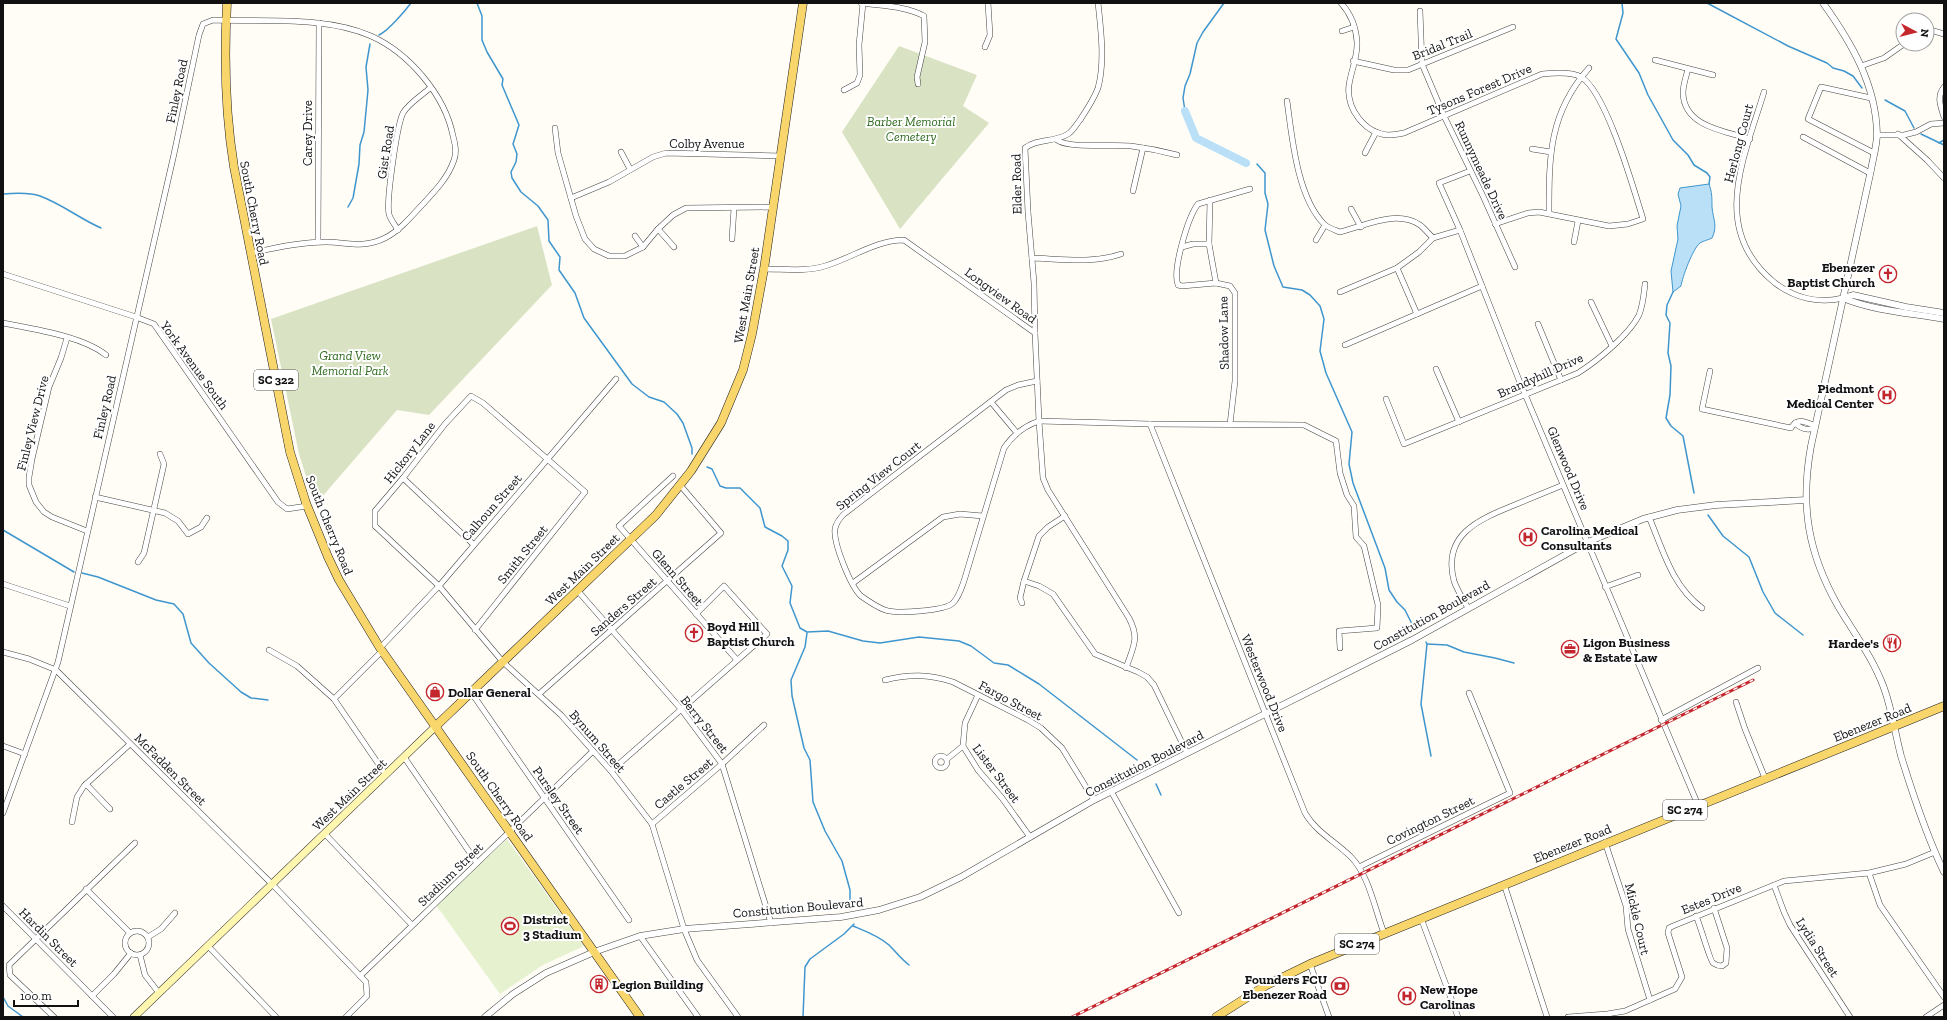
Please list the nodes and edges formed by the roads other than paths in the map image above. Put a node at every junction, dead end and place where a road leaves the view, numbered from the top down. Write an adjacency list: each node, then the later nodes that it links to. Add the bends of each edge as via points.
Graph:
1 (227, 3): 9 (main road, South Cherry Road / SC 322)
2 (804, 3): 48 (main road, West Main Street)
3 (862, 3): 24 (street, via 905,9 924,16 925,42 917,77); 27 (street, via 860,75 857,83)
4 (988, 3): 14 (street, via 990,35)
5 (1098, 3): 40 (street, Elder Road, via 1102,47 1098,88 1070,133)
6 (1341, 3): 11 (street, via 1352,17)
7 (1823, 3): 19 (street, via 1844,33)
8 (1420, 11): 18 (street, Runnymeade Drive)
9 (226, 20): 10 (street); 78 (main road, South Cherry Road / SC 322, via 225,89 228,128); 93 (street, Finley Road, via 207,21 199,35)
10 (318, 23): 26 (street, via 348,27 386,45 410,64); 72 (street, Carey Drive)
11 (1354, 27): 13 (street); 17 (street, via 1357,43)
12 (1513, 27): 18 (street, Bridal Trail)
13 (1342, 31)
14 (985, 47)
15 (1895, 50): 19 (street, via 1884,58)
16 (1655, 60): 21 (street)
17 (1354, 61): 18 (street, Bridal Trail, via 1394,70 1408,70); 35 (street, via 1349,87 1352,109 1359,119)
18 (1422, 64): 31 (street, Runnymeade Drive)
19 (1861, 66): 29 (street)
20 (1589, 68): 23 (street)
21 (1688, 69): 22 (street); 39 (street, via 1683,92 1688,111 1694,119 1702,124)
22 (1713, 75)
23 (1581, 77): 31 (street, Tysons Forest Drive, via 1559,72 1542,74); 44 (street, via 1555,124); 61 (street, via 1593,90 1604,109 1643,219 1609,226)
24 (918, 84)
25 (1944, 87): 32 (street, via 1939,100)
26 (430, 88): 66 (street, Gist Road, via 412,102 398,126 388,200 389,214); 66 (street, via 451,126 455,159 441,184)
27 (844, 90)
28 (1764, 92): 39 (street, Herlong Court)
29 (1871, 98): 37 (street); 46 (street, via 1821,87 1808,119)
30 (1287, 101): 63 (street, via 1298,171 1307,199)
31 (1444, 116): 35 (street, Tysons Forest Drive, via 1404,133 1389,135); 50 (street, Runnymeade Drive)
32 (1944, 117)
33 (1944, 123): 36 (street, via 1931,124 1912,133)
34 (555, 128): 55 (street, via 558,153)
35 (1376, 132): 45 (street)
36 (1898, 134): 37 (street); 52 (street)
37 (1877, 135): 46 (street)
38 (1803, 137): 51 (street)
39 (1750, 139): 89 (street, Herlong Court, via 1739,176 1736,207 1739,228 1750,255 1770,279 1793,294 1819,301)
40 (1057, 140): 41 (street, via 1072,144); 80 (street, Elder Road, via 1043,141 1025,148)
41 (1143, 148): 47 (street); 54 (street)
42 (1532, 149): 44 (street)
43 (621, 152): 49 (street)
44 (1551, 152): 60 (street)
45 (1365, 153)
46 (1874, 153): 51 (street)
47 (1177, 155)
48 (781, 156): 49 (street, Colby Avenue, via 666,153); 57 (main road, West Main Street)
49 (630, 169): 55 (street, Colby Avenue, via 598,188)
50 (1470, 171): 62 (street, Runnymeade Drive); 67 (street, Glenwood Drive, via 1439,183)
51 (1870, 173): 89 (street)
52 (1944, 178)
53 (1250, 189): 56 (street)
54 (1133, 191)
55 (571, 198): 75 (street, via 585,239 594,249 609,256 624,256)
56 (1210, 200): 74 (street); 77 (street, Shadow Lane, via 1198,204 1193,210)
57 (773, 206): 58 (street); 83 (main road, West Main Street)
58 (734, 208): 65 (street, via 686,208 673,215); 70 (street)
59 (1351, 209): 64 (street)
60 (1549, 213): 61 (street); 62 (street, via 1528,213)
61 (1578, 221): 73 (street)
62 (1495, 224): 81 (street, Runnymeade Drive)
63 (1325, 225): 64 (street, via 1340,232); 71 (street)
64 (1360, 227): 69 (street, via 1391,217 1401,218 1420,225)
65 (658, 229): 75 (street); 76 (street)
66 (398, 230): 72 (street, via 385,238 357,245)
67 (1460, 230): 69 (street); 87 (street, Glenwood Drive)
68 (635, 236): 75 (street)
69 (1433, 238): 82 (street)
70 (732, 239)
71 (1316, 240)
72 (318, 242): 78 (street)
73 (1574, 242)
74 (1209, 244): 77 (street); 85 (street)
75 (643, 247)
76 (674, 247)
77 (1182, 247): 85 (street, Shadow Lane, via 1175,278 1178,285)
78 (251, 253): 124 (main road, South Cherry Road / SC 322, via 290,452)
79 (1120, 254): 80 (street, via 1109,259 1093,260)
80 (1032, 258): 97 (street, Elder Road)
81 (1515, 267)
82 (1397, 268): 88 (street); 92 (street)
83 (764, 269): 97 (street, Longview Road, via 810,269 825,266 890,240 904,240); 120 (main road, West Main Street, via 748,353 736,388 712,440)
84 (3, 274): 93 (street, York Avenue South)
85 (1216, 283): 113 (street, Shadow Lane, via 1230,286 1236,300 1235,381)
86 (1645, 284): 100 (street, Brandyhill Drive, via 1639,315 1622,338)
87 (1482, 286): 92 (street); 107 (street, Glenwood Drive)
88 (1340, 292)
89 (1843, 298): 91 (street, via 1853,295); 94 (street, via 1886,309); 114 (street)
90 (1591, 302): 100 (street)
91 (1944, 313)
92 (1417, 314): 99 (street)
93 (136, 316): 122 (street, Finley Road); 124 (street, York Avenue South, via 154,324 160,331 283,507 296,509)
94 (1944, 319)
95 (3, 323): 98 (street, via 43,330)
96 (1538, 324): 105 (street)
97 (1035, 333): 106 (street, Longview Road)
98 (67, 338): 101 (street, via 89,345); 131 (street, Finley View Drive, via 49,387 32,459 29,485 36,502 44,512)
99 (1344, 345)
100 (1612, 346): 105 (street, Brandyhill Drive, via 1592,364)
101 (106, 355)
102 (1436, 369): 111 (street)
103 (1710, 371): 114 (street, via 1702,409 1791,428 1800,421 1807,422)
104 (616, 379): 117 (street, Calhoun Street)
105 (1561, 380): 107 (street, Brandyhill Drive)
106 (1037, 381): 109 (street, Spring View Court, via 1006,390); 110 (street, Longview Road)
107 (1526, 394): 111 (street, Brandyhill Drive); 121 (street, Glenwood Drive)
108 (1386, 399): 111 (street, Brandyhill Drive, via 1404,444)
109 (991, 402): 115 (street); 139 (street, Spring View Court, via 839,520 834,540)
110 (1039, 421): 112 (street); 115 (street, Spring View Court); 127 (street, via 1043,478)
111 (1459, 422)
112 (1150, 424): 113 (street); 169 (street, Westerwood Drive)
113 (1230, 424): 151 (street, via 1304,424 1337,443 1340,473 1347,495 1355,508 1356,537 1364,546 1378,605 1377,628 1339,631)
114 (1815, 428): 123 (street, via 1805,483)
115 (1017, 433): 126 (street, Spring View Court, via 1004,448)
116 (160, 454): 125 (street, via 164,464)
117 (548, 458): 119 (street, Hickory Lane, via 483,403 471,396 445,424); 134 (street, Calhoun Street); 149 (street, Smith Street, via 585,492)
118 (673, 476): 132 (street, Glenn Street, via 619,526)
119 (403, 478): 130 (street, Hickory Lane, via 375,511); 134 (street)
120 (680, 485): 132 (main road, West Main Street, via 656,515); 138 (street, Sanders Street, via 721,533)
121 (1563, 485): 133 (street, Glenwood Drive); 146 (street, via 1482,518 1464,533 1454,552 1452,567 1454,582)
122 (95, 496): 125 (street); 131 (street, Finley Road)
123 (1806, 500): 128 (street, Constitution Boulevard, via 1694,507); 172 (street, via 1810,537 1819,566 1831,593 1879,676)
124 (307, 506): 152 (main road, South Cherry Road / SC 322, via 339,580)
125 (154, 510): 129 (street, via 173,517 188,534 201,527); 135 (street, via 144,553)
126 (983, 516): 139 (street, via 956,514 943,517); 139 (street, Spring View Court, via 959,595 953,603 944,608 886,611 860,595)
127 (1065, 516): 137 (street, via 1039,536); 157 (street, via 1136,631 1135,643)
128 (1649, 517): 133 (street, Constitution Boulevard); 147 (street, via 1677,582 1691,600)
129 (207, 518)
130 (375, 526): 141 (street, Bynum Street)
131 (87, 531): 145 (street, Finley Road)
132 (630, 540): 138 (street, Glenn Street); 143 (main road, West Main Street)
133 (1588, 542): 142 (street, Glenwood Drive); 146 (street, Constitution Boulevard)
134 (473, 544): 141 (street, Calhoun Street)
135 (138, 562)
136 (1638, 575): 142 (street)
137 (1024, 581): 144 (street, via 1020,598); 157 (street, via 1053,594 1095,654)
138 (667, 582): 148 (street, Glenn Street); 150 (street, Sanders Street)
139 (853, 583)
140 (3, 584): 145 (street)
141 (439, 586): 149 (street, Bynum Street); 152 (street, Calhoun Street)
142 (1605, 586): 170 (street, Glenwood Drive)
143 (577, 590): 150 (street, Berry Street); 156 (main road, West Main Street)
144 (1022, 604)
145 (70, 606): 159 (street, Finley Road)
146 (1468, 608): 169 (street, Constitution Boulevard, via 1412,640)
147 (1702, 608)
148 (696, 614): 155 (street, Glenn Street); 155 (street, via 724,586 767,634)
149 (476, 630): 156 (street, Bynum Street)
150 (613, 631): 163 (street, Sanders Street); 168 (street, Berry Street)
151 (1340, 648)
152 (381, 649): 165 (street, Calhoun Street); 173 (main road, South Cherry Road / SC 322)
153 (269, 650): 165 (street, via 297,666)
154 (3, 652): 159 (street, via 29,658)
155 (736, 660): 168 (street)
156 (503, 662): 161 (main road, West Main Street); 163 (street, Bynum Street)
157 (1126, 668): 178 (street, via 1147,677 1154,685)
158 (1758, 668): 170 (street)
159 (55, 669): 174 (street, McFadden Street); 179 (street, Finley Road)
160 (885, 680): 164 (street, Fargo Street, via 912,675 933,676 953,682)
161 (471, 692): 173 (main road, West Main Street); 188 (street, Pursley Street)
162 (1469, 693): 202 (street, Covington Street, via 1510,793)
163 (539, 694): 177 (street, Bynum Street, via 561,715)
164 (978, 695): 176 (street, Lister Street, via 965,723); 189 (street, Fargo Street, via 1028,720 1052,737 1073,764)
165 (334, 699): 184 (street)
166 (1736, 702): 185 (street, via 1744,728)
167 (1944, 706): 172 (main road, Ebenezer Road / SC 274)
168 (680, 709): 182 (street, Berry Street); 183 (street)
169 (1266, 715): 178 (street, Constitution Boulevard); 202 (street, Westerwood Drive, via 1309,819)
170 (1661, 720): 190 (street, Glenwood Drive)
171 (764, 725): 182 (street, Castle Street)
172 (1894, 725): 185 (main road, Ebenezer Road / SC 274); 200 (street, via 1901,755)
173 (436, 726): 180 (main road, West Main Street); 195 (main road, South Cherry Road)
174 (130, 744): 186 (street); 205 (street, McFadden Street)
175 (3, 746): 179 (street)
176 (963, 746): 181 (street); 197 (street, Lister Street, via 978,770 1006,802)
177 (592, 752): 183 (street, Bynum Street); 188 (street, Stadium Street)
178 (1187, 753): 187 (street, Constitution Boulevard)
179 (25, 754): 192 (street, Finley Road)
180 (404, 757): 184 (main road, West Main Street); 201 (street)
181 (947, 758)
182 (722, 764): 194 (street, Castle Street); 216 (street, Berry Street)
183 (611, 771): 194 (street, Bynum Street)
184 (386, 775): 196 (main road, West Main Street)
185 (1766, 778): 190 (main road, Ebenezer Road / SC 274)
186 (86, 784): 191 (street); 193 (street, via 77,797)
187 (1110, 792): 189 (street, Constitution Boulevard); 212 (street)
188 (544, 797): 195 (street, Stadium Street); 215 (street, Pursley Street)
189 (1094, 800): 197 (street, Constitution Boulevard)
190 (1698, 805): 198 (main road, Ebenezer Road / SC 274)
191 (110, 809)
192 (3, 813)
193 (72, 822)
194 (652, 824): 218 (street, Bynum Street)
195 (510, 830): 201 (street, Stadium Street); 225 (main road, South Cherry Road)
196 (325, 834): 205 (main road, West Main Street); 217 (street)
197 (1030, 837): 216 (street, Constitution Boulevard, via 961,877 905,902 851,915)
198 (1605, 842): 206 (main road, Ebenezer Road / SC 274); 233 (street, Mickle Court, via 1626,906 1628,929)
199 (135, 843): 208 (street)
200 (1934, 852): 203 (street); 204 (street, Estes Drive, via 1906,864)
201 (477, 863): 217 (street, Stadium Street)
202 (1359, 867): 220 (street, Westerwood Drive)
203 (1944, 872)
204 (1869, 873): 207 (street, Estes Drive, via 1801,878); 232 (street, via 1880,905)
205 (272, 884): 224 (main road, West Main Street); 229 (street, McFadden Street)
206 (1504, 884): 214 (main road, Ebenezer Road / SC 274); 247 (street)
207 (1774, 885): 210 (street, Estes Drive); 249 (street, Lydia Street, via 1790,925)
208 (86, 889): 219 (street); 223 (street)
209 (3, 906): 223 (street, Hardin Street)
210 (1714, 908): 213 (street, Estes Drive); 213 (street, via 1727,948 1726,963 1722,966 1710,960 1705,936)
211 (175, 913): 222 (street, via 161,929)
212 (1179, 913)
213 (1696, 916): 233 (street, Estes Drive, via 1669,928 1671,944 1682,978 1675,989)
214 (1421, 918): 220 (main road, Ebenezer Road / SC 274); 246 (street)
215 (629, 920)
216 (771, 922): 218 (street, Constitution Boulevard)
217 (412, 925): 229 (street, Stadium Street)
218 (684, 929): 221 (street, Constitution Boulevard); 243 (street, Bynum Street, via 697,960)
219 (130, 933): 222 (street, via 140,931); 226 (street, via 125,946)
220 (1384, 933): 228 (main road, Ebenezer Road / SC 274)
221 (640, 936): 225 (street, Constitution Boulevard); 242 (street)
222 (148, 937): 227 (street, via 148,950)
223 (36, 939): 231 (street, Hardin Street); 235 (street, via 11,961 9,972)
224 (208, 946): 230 (main road, West Main Street); 238 (street)
225 (594, 952): 240 (street, Constitution Boulevard, via 546,973 513,994); 241 (main road, South Cherry Road)
226 (131, 953): 227 (street); 231 (street)
227 (140, 955): 230 (street, via 145,975)
228 (1310, 964): 244 (main road, Ebenezer Road / SC 274, via 1265,986); 245 (street)
229 (360, 976): 239 (street, via 366,982 366,996)
230 (159, 993): 237 (main road, West Main Street)
231 (92, 996): 236 (street, Hardin Street)
232 (1944, 997)
233 (1650, 1000): 248 (street, Estes Drive, via 1625,1011)
234 (1944, 1005): 250 (street)
235 (54, 1017)
236 (112, 1017)
237 (134, 1017)
238 (276, 1017)
239 (346, 1017)
240 (485, 1017)
241 (640, 1017)
242 (698, 1017)
243 (738, 1017)
244 (1216, 1017)
245 (1329, 1017)
246 (1458, 1017)
247 (1547, 1017)
248 (1568, 1017)
249 (1850, 1017)
250 (1926, 1017)

